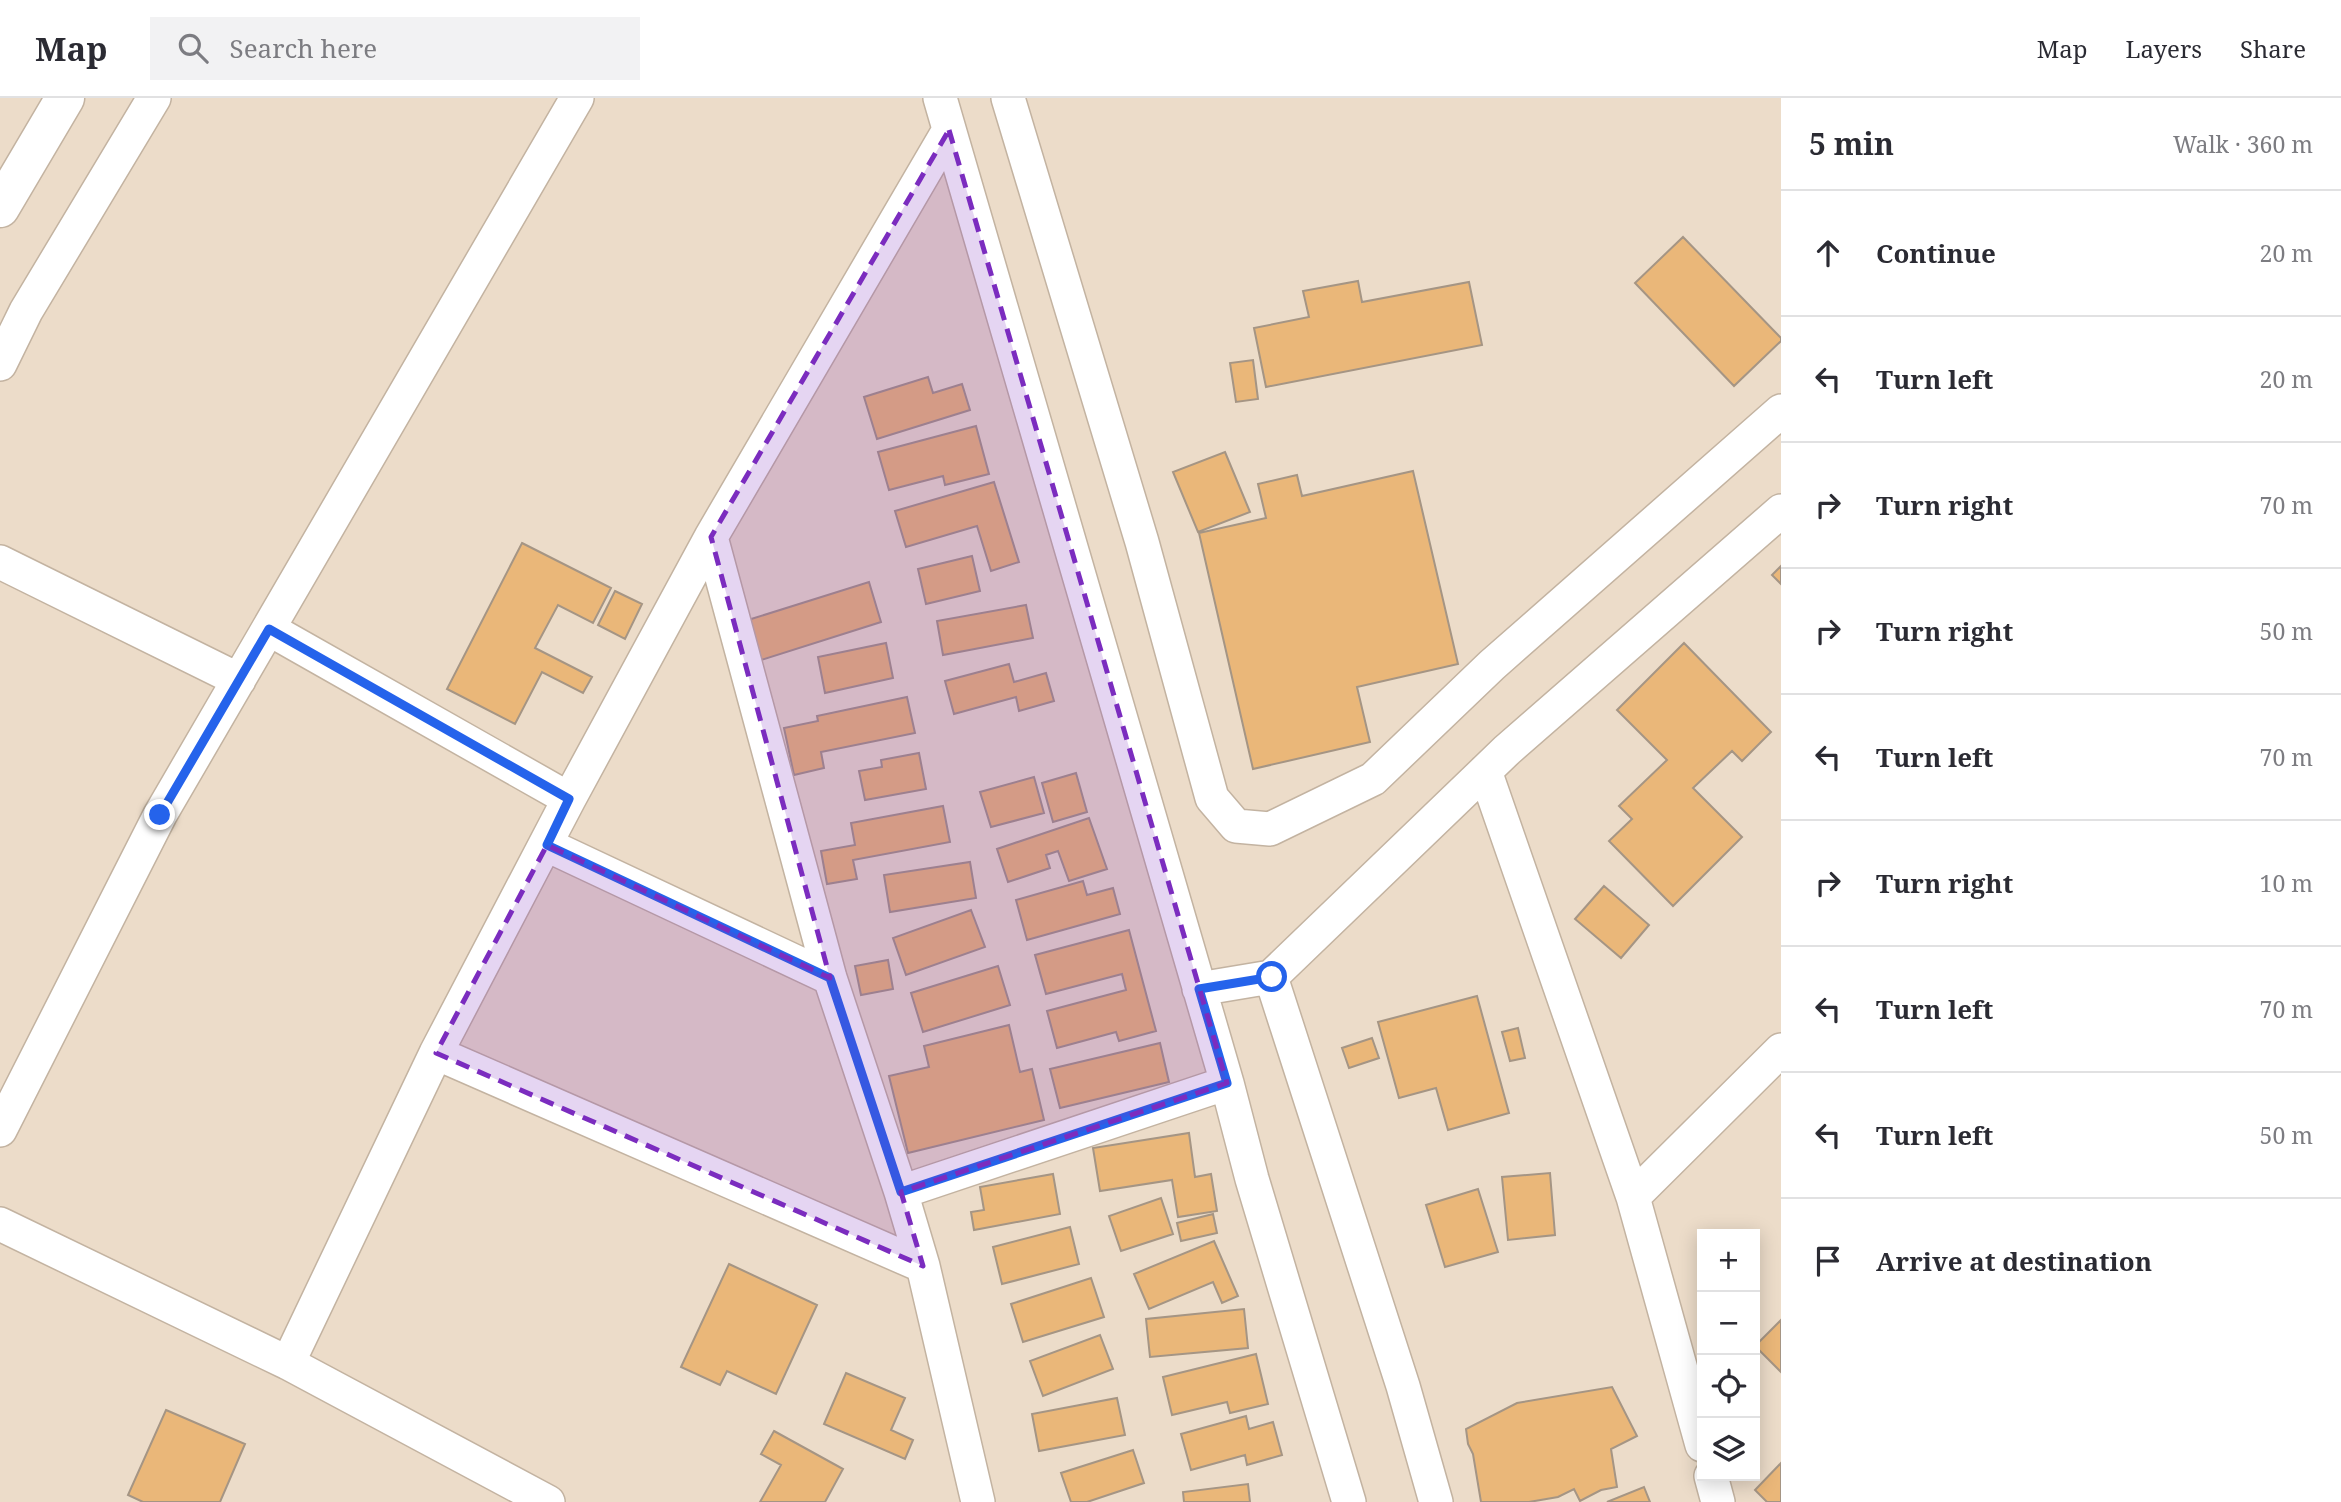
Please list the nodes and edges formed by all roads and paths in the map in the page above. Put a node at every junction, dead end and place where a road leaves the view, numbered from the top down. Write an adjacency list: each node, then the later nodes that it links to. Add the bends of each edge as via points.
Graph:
1 (65, 98): 7 (main road)
2 (154, 98): 8 (street, via 26,311)
3 (577, 98): 13 (street)
4 (940, 98): 6 (street)
5 (1008, 98): 9 (street, via 1142,542 1212,798 1236,826 1270,829 1373,779 1492,665)
6 (949, 130): 11 (street); 20 (street)
7 (0, 208)
8 (0, 364)
9 (1781, 411)
10 (1781, 511): 15 (street)
11 (711, 537): 16 (street); 19 (street)
12 (0, 562): 14 (street)
13 (269, 629): 14 (street); 16 (street)
14 (239, 680): 24 (street, via 160,815)
15 (1485, 771): 18 (street); 26 (street)
16 (569, 799): 17 (street)
17 (547, 845): 19 (street); 22 (street)
18 (1272, 977): 20 (street); 35 (street)
19 (830, 978): 25 (street)
20 (1199, 989): 23 (street)
21 (1781, 1050): 26 (street)
22 (436, 1053): 28 (street); 29 (street)
23 (1227, 1083): 25 (street); 34 (street)
24 (0, 1130)
25 (901, 1192): 28 (street)
26 (1633, 1197): 30 (street)
27 (0, 1224): 29 (street)
28 (923, 1266): 33 (street)
29 (288, 1363): 32 (street)
30 (1697, 1426)
31 (1712, 1481): 36 (street)
32 (548, 1502)
33 (978, 1502)
34 (1349, 1502)
35 (1436, 1502)
36 (1718, 1502)

